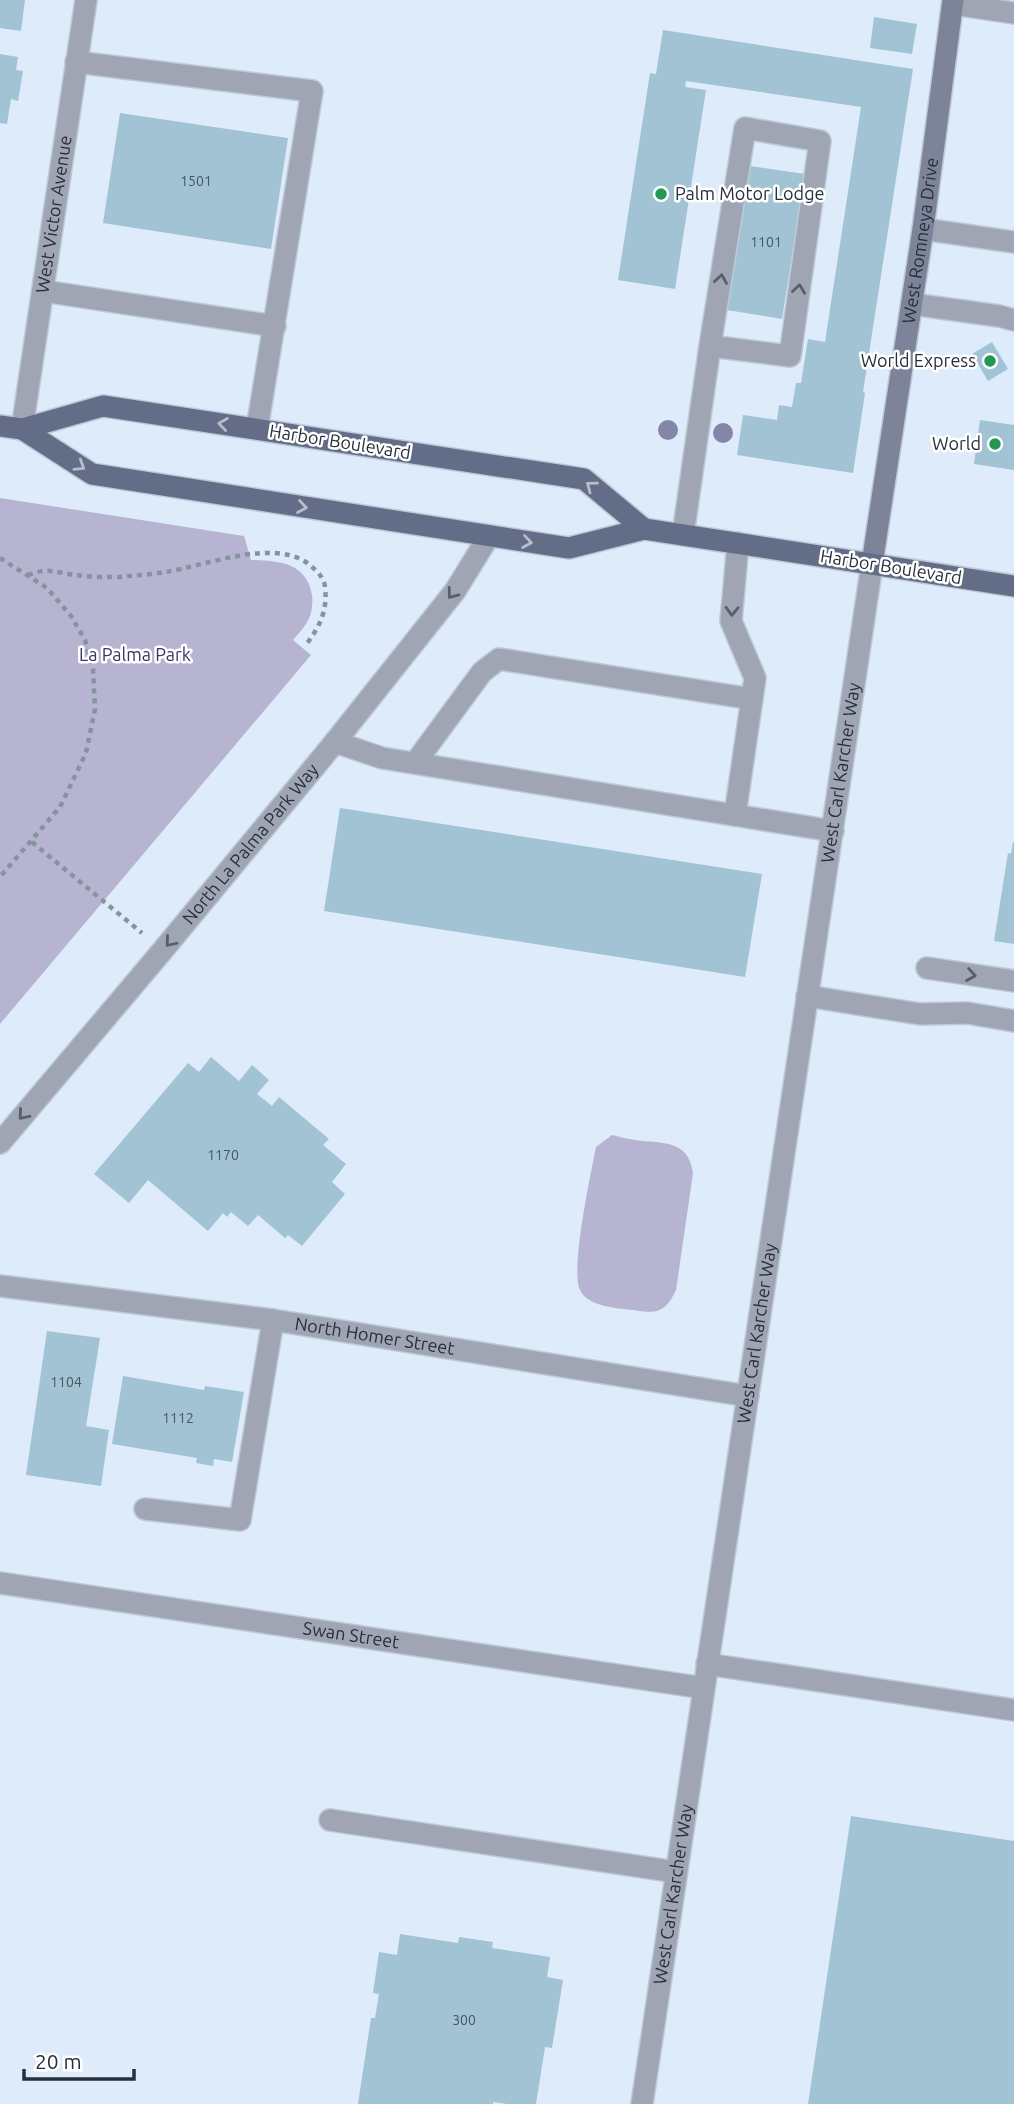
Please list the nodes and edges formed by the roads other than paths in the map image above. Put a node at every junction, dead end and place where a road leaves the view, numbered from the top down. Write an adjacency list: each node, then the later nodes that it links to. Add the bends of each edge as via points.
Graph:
1 (86, 0): 4 (street, West Victor Avenue)
2 (953, 2): 3 (street); 5 (street, West Romneya Drive)
3 (1014, 13)
4 (76, 62): 7 (street, West Victor Avenue); 10 (street, via 312,91)
5 (923, 229): 6 (street); 8 (street, West Romneya Drive)
6 (1014, 242)
7 (43, 291): 10 (street); 13 (street, West Victor Avenue)
8 (912, 304): 9 (street); 19 (street, West Romneya Drive)
9 (1014, 320)
10 (275, 326): 14 (street)
11 (710, 346): 11 (street, via 744,128 820,141 790,356); 16 (street)
12 (0, 426): 13 (main road, Harbor Boulevard)
13 (22, 429): 14 (main road, Harbor Boulevard, one-way to 13, via 103,406); 17 (main road, Harbor Boulevard, one-way to 17, via 92,474)
14 (257, 429): 15 (main road, Harbor Boulevard, one-way to 14, via 584,479)
15 (644, 529): 16 (main road, Harbor Boulevard); 17 (main road, Harbor Boulevard, one-way to 15, via 569,548)
16 (682, 535): 18 (main road, Harbor Boulevard)
17 (489, 536): 22 (street, North La Palma Park Way, one-way to 22, via 454,592)
18 (738, 543): 19 (main road, Harbor Boulevard); 21 (street, one-way to 21, via 731,621 755,678)
19 (872, 564): 20 (main road, Harbor Boulevard); 25 (street, West Carl Karcher Way)
20 (1014, 586)
21 (752, 699): 23 (street, via 499,659 482,672); 24 (street)
22 (335, 742): 23 (street, via 382,758); 30 (street, North La Palma Park Way, one-way to 30)
23 (415, 763): 24 (street)
24 (735, 815): 25 (street)
25 (832, 831): 28 (street, West Carl Karcher Way)
26 (927, 968): 27 (street, one-way to 27)
27 (1014, 981)
28 (807, 996): 29 (street, via 920,1014 967,1013); 33 (street, West Carl Karcher Way)
29 (1014, 1021)
30 (0, 1143)
31 (0, 1286): 32 (street, North Homer Street)
32 (272, 1320): 33 (street, North Homer Street); 34 (street, via 240,1520)
33 (748, 1396): 36 (street, West Carl Karcher Way)
34 (145, 1509)
35 (0, 1583): 37 (street, Swan Street)
36 (707, 1664): 37 (street, West Carl Karcher Way); 38 (street)
37 (704, 1688): 40 (street, West Carl Karcher Way)
38 (1014, 1710)
39 (330, 1821): 40 (street)
40 (676, 1872): 41 (street, West Carl Karcher Way)
41 (642, 2104)

